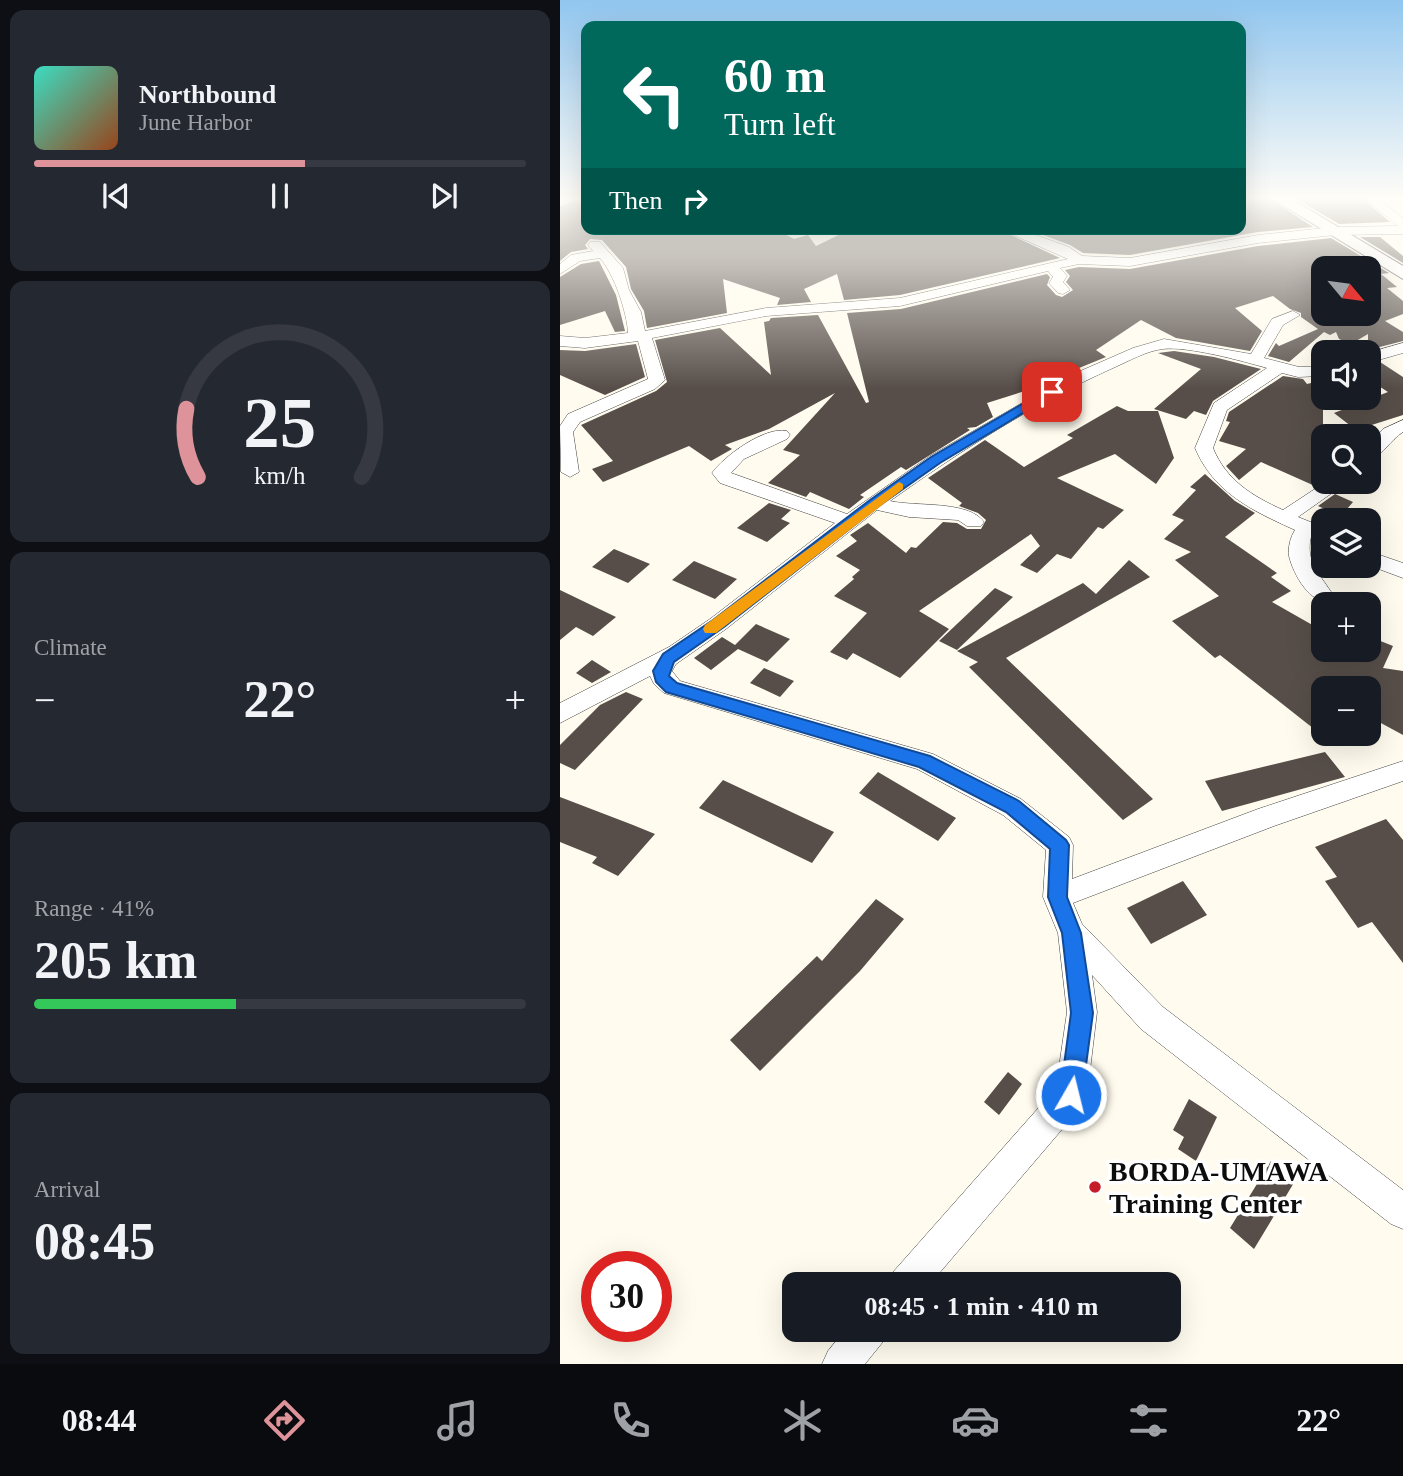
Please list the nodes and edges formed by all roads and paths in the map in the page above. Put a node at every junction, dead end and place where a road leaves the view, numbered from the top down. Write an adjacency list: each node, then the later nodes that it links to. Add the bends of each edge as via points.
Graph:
1 (610, 262): 8 (street)
2 (1071, 262): 4 (street)
3 (1383, 262): 5 (street)
4 (1050, 266): 6 (street, via 1060,276 1056,283); 8 (street, via 900,302 766,312)
5 (1403, 274)
6 (1063, 290)
7 (1293, 315): 12 (street, via 1277,322)
8 (640, 336): 9 (street, via 585,343); 18 (street, via 657,380 574,418 564,432)
9 (560, 341)
10 (1403, 348): 11 (street)
11 (1381, 354)
12 (1255, 360): 13 (street); 20 (street, via 1164,344 1138,351 1069,382 936,460)
13 (1280, 367): 14 (street); 21 (street, via 1220,407 1204,448 1220,478)
14 (1311, 372)
15 (1403, 425): 17 (street)
16 (781, 435): 22 (street, via 738,455 721,473 726,479)
17 (1381, 442)
18 (570, 472)
19 (1319, 494): 21 (street)
20 (874, 503): 22 (street); 23 (street, via 909,511 962,514)
21 (1284, 519): 24 (street)
22 (851, 522): 29 (street)
23 (974, 523)
24 (1311, 529)
25 (1311, 533): 28 (street, via 1299,538 1297,552)
26 (1381, 562): 27 (street)
27 (1403, 571)
28 (1321, 592)
29 (676, 653): 30 (street); 32 (street, via 661,671 672,687 924,761 1012,807 1060,845)
30 (560, 715)
31 (1403, 771): 32 (street)
32 (1057, 897): 33 (street)
33 (1072, 933): 34 (street, via 1152,1018); 35 (street, via 1082,1013 1071,1095)
34 (1403, 1212)
35 (917, 1272)
36 (859, 1342): 37 (street)
37 (841, 1364)

